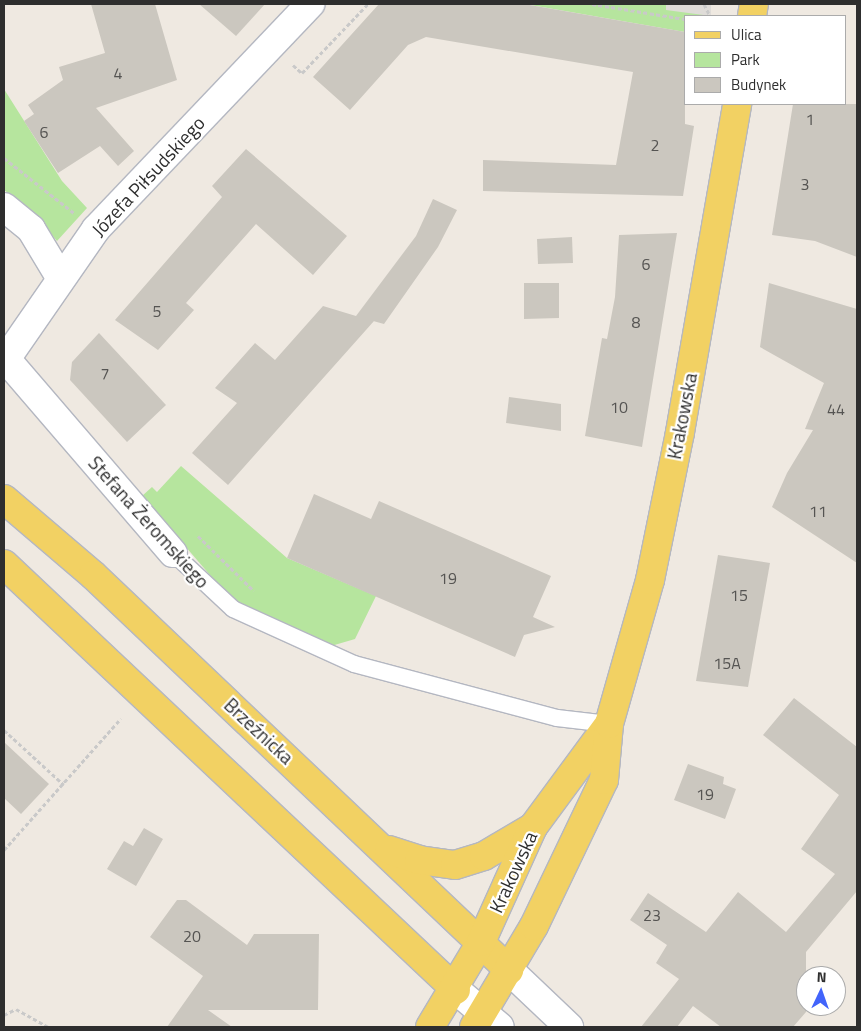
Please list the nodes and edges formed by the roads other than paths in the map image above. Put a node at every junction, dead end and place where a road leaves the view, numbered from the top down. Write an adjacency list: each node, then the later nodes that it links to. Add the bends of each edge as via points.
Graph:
1 (310, 4): 4 (street, Józefa Piłsudskiego, via 96,229)
2 (737, 105): 10 (main road, Krakowska, via 650,580)
3 (4, 208): 4 (street, via 31,229)
4 (60, 277): 5 (street, Józefa Piłsudskiego)
5 (16, 323): 6 (street, Józefa Piłsudskiego)
6 (5, 360): 8 (street, Stefana Żeromskiego)
7 (4, 500): 12 (main road, Brzeźnicka, via 93,575)
8 (174, 553): 10 (lane, Stefana Żeromskiego, via 234,609 354,664 557,718)
9 (4, 564): 15 (main road)
10 (609, 724): 11 (main road, Krakowska); 14 (main road, Krakowska, via 604,780)
11 (533, 827): 12 (main road, via 484,856 455,864 419,860); 13 (main road, Krakowska)
12 (383, 848): 13 (main road, Brzeźnicka)
13 (482, 942): 14 (main road, Brzeźnicka); 15 (main road, Krakowska)
14 (509, 970): 16 (main road, Krakowska); 18 (street)
15 (456, 990): 16 (street); 17 (main road, Krakowska)
16 (486, 1023)
17 (430, 1027)
18 (569, 1027)

